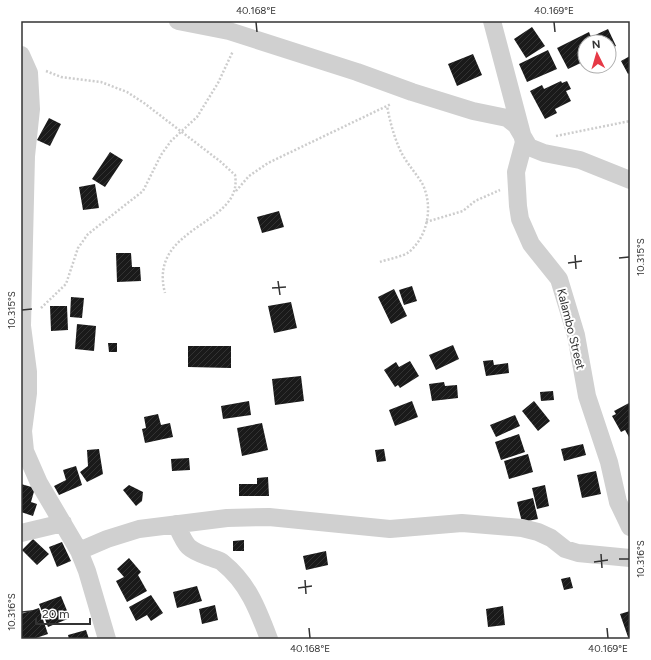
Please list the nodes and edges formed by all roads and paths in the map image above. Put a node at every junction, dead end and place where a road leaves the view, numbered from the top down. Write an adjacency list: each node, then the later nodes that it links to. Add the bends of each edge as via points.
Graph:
1 (178, 21): 3 (street)
2 (492, 21): 9 (street)
3 (243, 35): 5 (street); 8 (path, via 197,118)
4 (23, 59): 8 (path, via 62,77 93,80 111,85 144,103); 16 (street, via 31,85 32,109 25,176)
5 (412, 92): 6 (path); 9 (street, via 473,111 507,118 516,125)
6 (387, 106): 12 (path, via 268,163 249,176); 13 (path, via 391,127 402,153 428,198 429,214)
7 (630, 121): 9 (path)
8 (180, 131): 12 (path, via 232,171 236,182); 16 (path, via 161,155 142,191 88,234 78,248 66,284)
9 (524, 142): 10 (street, via 540,151 580,160); 11 (street, Kalambo Street, via 517,163)
10 (630, 180)
11 (516, 186): 13 (path, via 489,194 454,215); 19 (street, Kalambo Street, via 524,231 531,244 559,279 576,335 587,396 609,462 618,502)
12 (235, 192): 15 (path, via 220,210 186,235 168,253 162,266)
13 (426, 222): 14 (path, via 408,253)
14 (380, 262)
15 (164, 293)
16 (22, 326): 17 (street, via 28,372 23,431 25,451 39,483)
17 (63, 522): 20 (street); 21 (street)
18 (176, 524): 21 (street, via 139,529); 22 (street, via 227,518 269,517 390,529 476,523 538,532 565,549 578,553); 24 (street, via 184,543 193,552 221,561 236,573 250,592)
19 (630, 527)
20 (21, 533)
21 (78, 551): 23 (street, via 87,571)
22 (630, 558)
23 (107, 639)
24 (269, 639)

